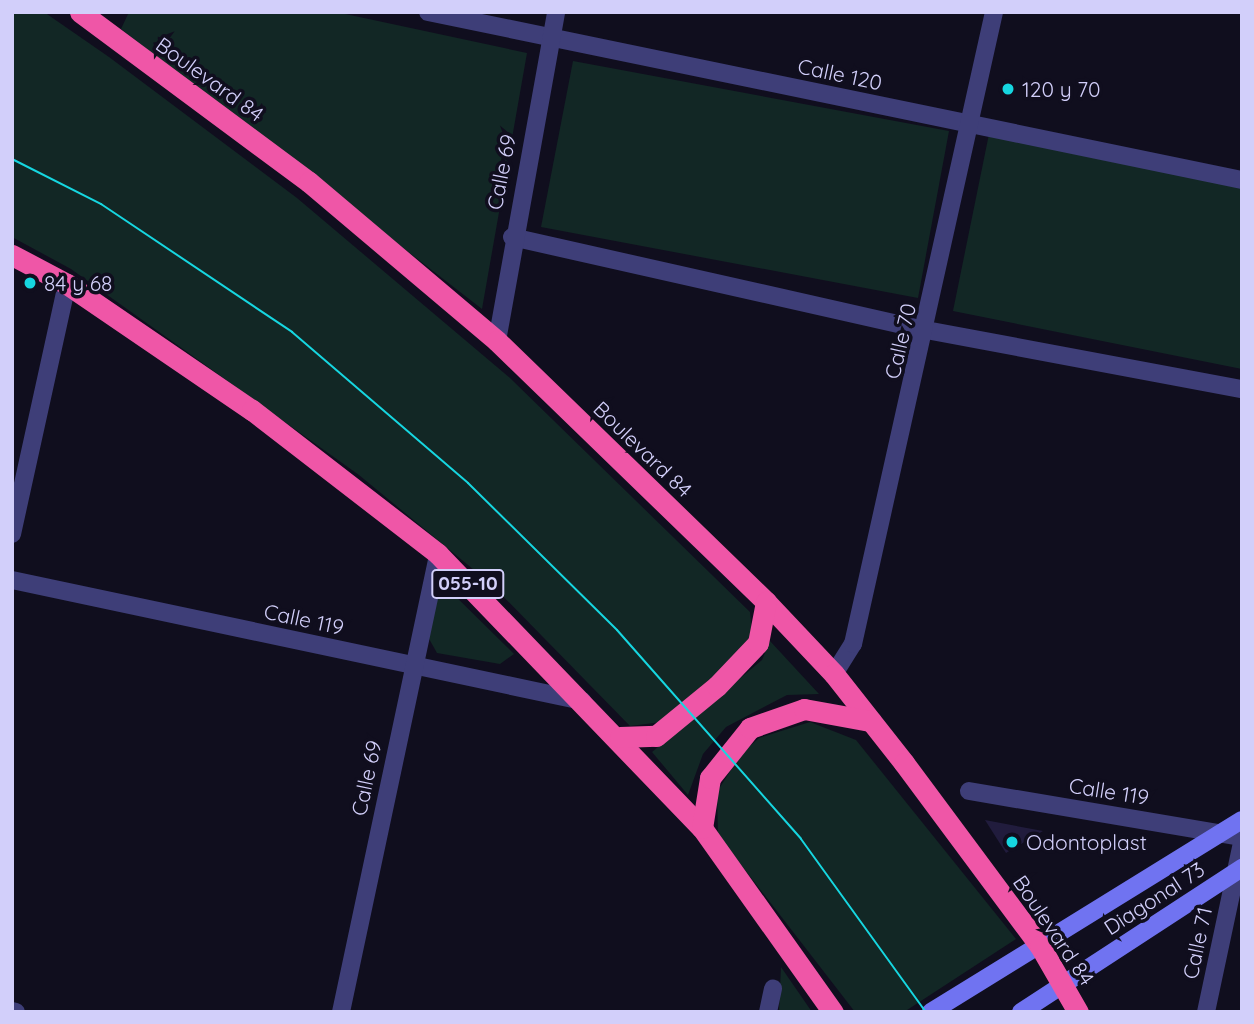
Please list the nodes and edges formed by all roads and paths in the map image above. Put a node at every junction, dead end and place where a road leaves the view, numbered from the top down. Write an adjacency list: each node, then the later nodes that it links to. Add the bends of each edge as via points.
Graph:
1 (428, 12): 5 (street, Calle 120)
2 (556, 12): 5 (street, Calle 69)
3 (994, 12): 6 (street, Calle 70)
4 (91, 15): 12 (highway, Boulevard 84, via 309,181)
5 (550, 37): 6 (street, Calle 120); 8 (street, Calle 69)
6 (971, 124): 7 (street, Calle 120); 11 (street, Calle 70)
7 (1242, 180)
8 (512, 237): 11 (street); 12 (street, Calle 69)
9 (12, 255): 10 (highway, 055-10)
10 (67, 285): 14 (street); 15 (highway, 055-10, via 252,410)
11 (926, 330): 13 (street); 19 (street, Calle 70, via 853,644)
12 (497, 341): 17 (highway, Boulevard 84)
13 (1242, 389)
14 (12, 534)
15 (439, 554): 18 (street, Calle 69); 20 (highway, 055-10)
16 (12, 580): 18 (street, Calle 119)
17 (766, 602): 19 (highway, Boulevard 84); 22 (highway, via 758,643 717,687 656,736)
18 (413, 665): 20 (street, Calle 119); 33 (street, Calle 69)
19 (834, 674): 21 (highway, Boulevard 84)
20 (586, 702): 22 (highway, 055-10)
21 (871, 721): 25 (highway, via 804,709 750,728 710,778); 30 (highway, Boulevard 84)
22 (620, 737): 25 (highway, 055-10)
23 (969, 791): 26 (street, Calle 119)
24 (1242, 820): 26 (main road, Diagonal 73)
25 (702, 828): 35 (highway, 055-10)
26 (1222, 833): 27 (street, Calle 119); 30 (main road, Diagonal 73)
27 (1242, 837)
28 (1242, 843): 29 (street, Calle 71)
29 (1238, 870): 31 (main road, Diagonal 73); 39 (street, Calle 71)
30 (1040, 946): 31 (highway, Boulevard 84); 36 (main road, Diagonal 73)
31 (1063, 984): 37 (main road, Diagonal 73); 38 (highway, Boulevard 84)
32 (773, 989): 34 (street)
33 (341, 1012)
34 (768, 1012)
35 (833, 1012)
36 (931, 1012)
37 (1021, 1012)
38 (1078, 1012)
39 (1206, 1012)

